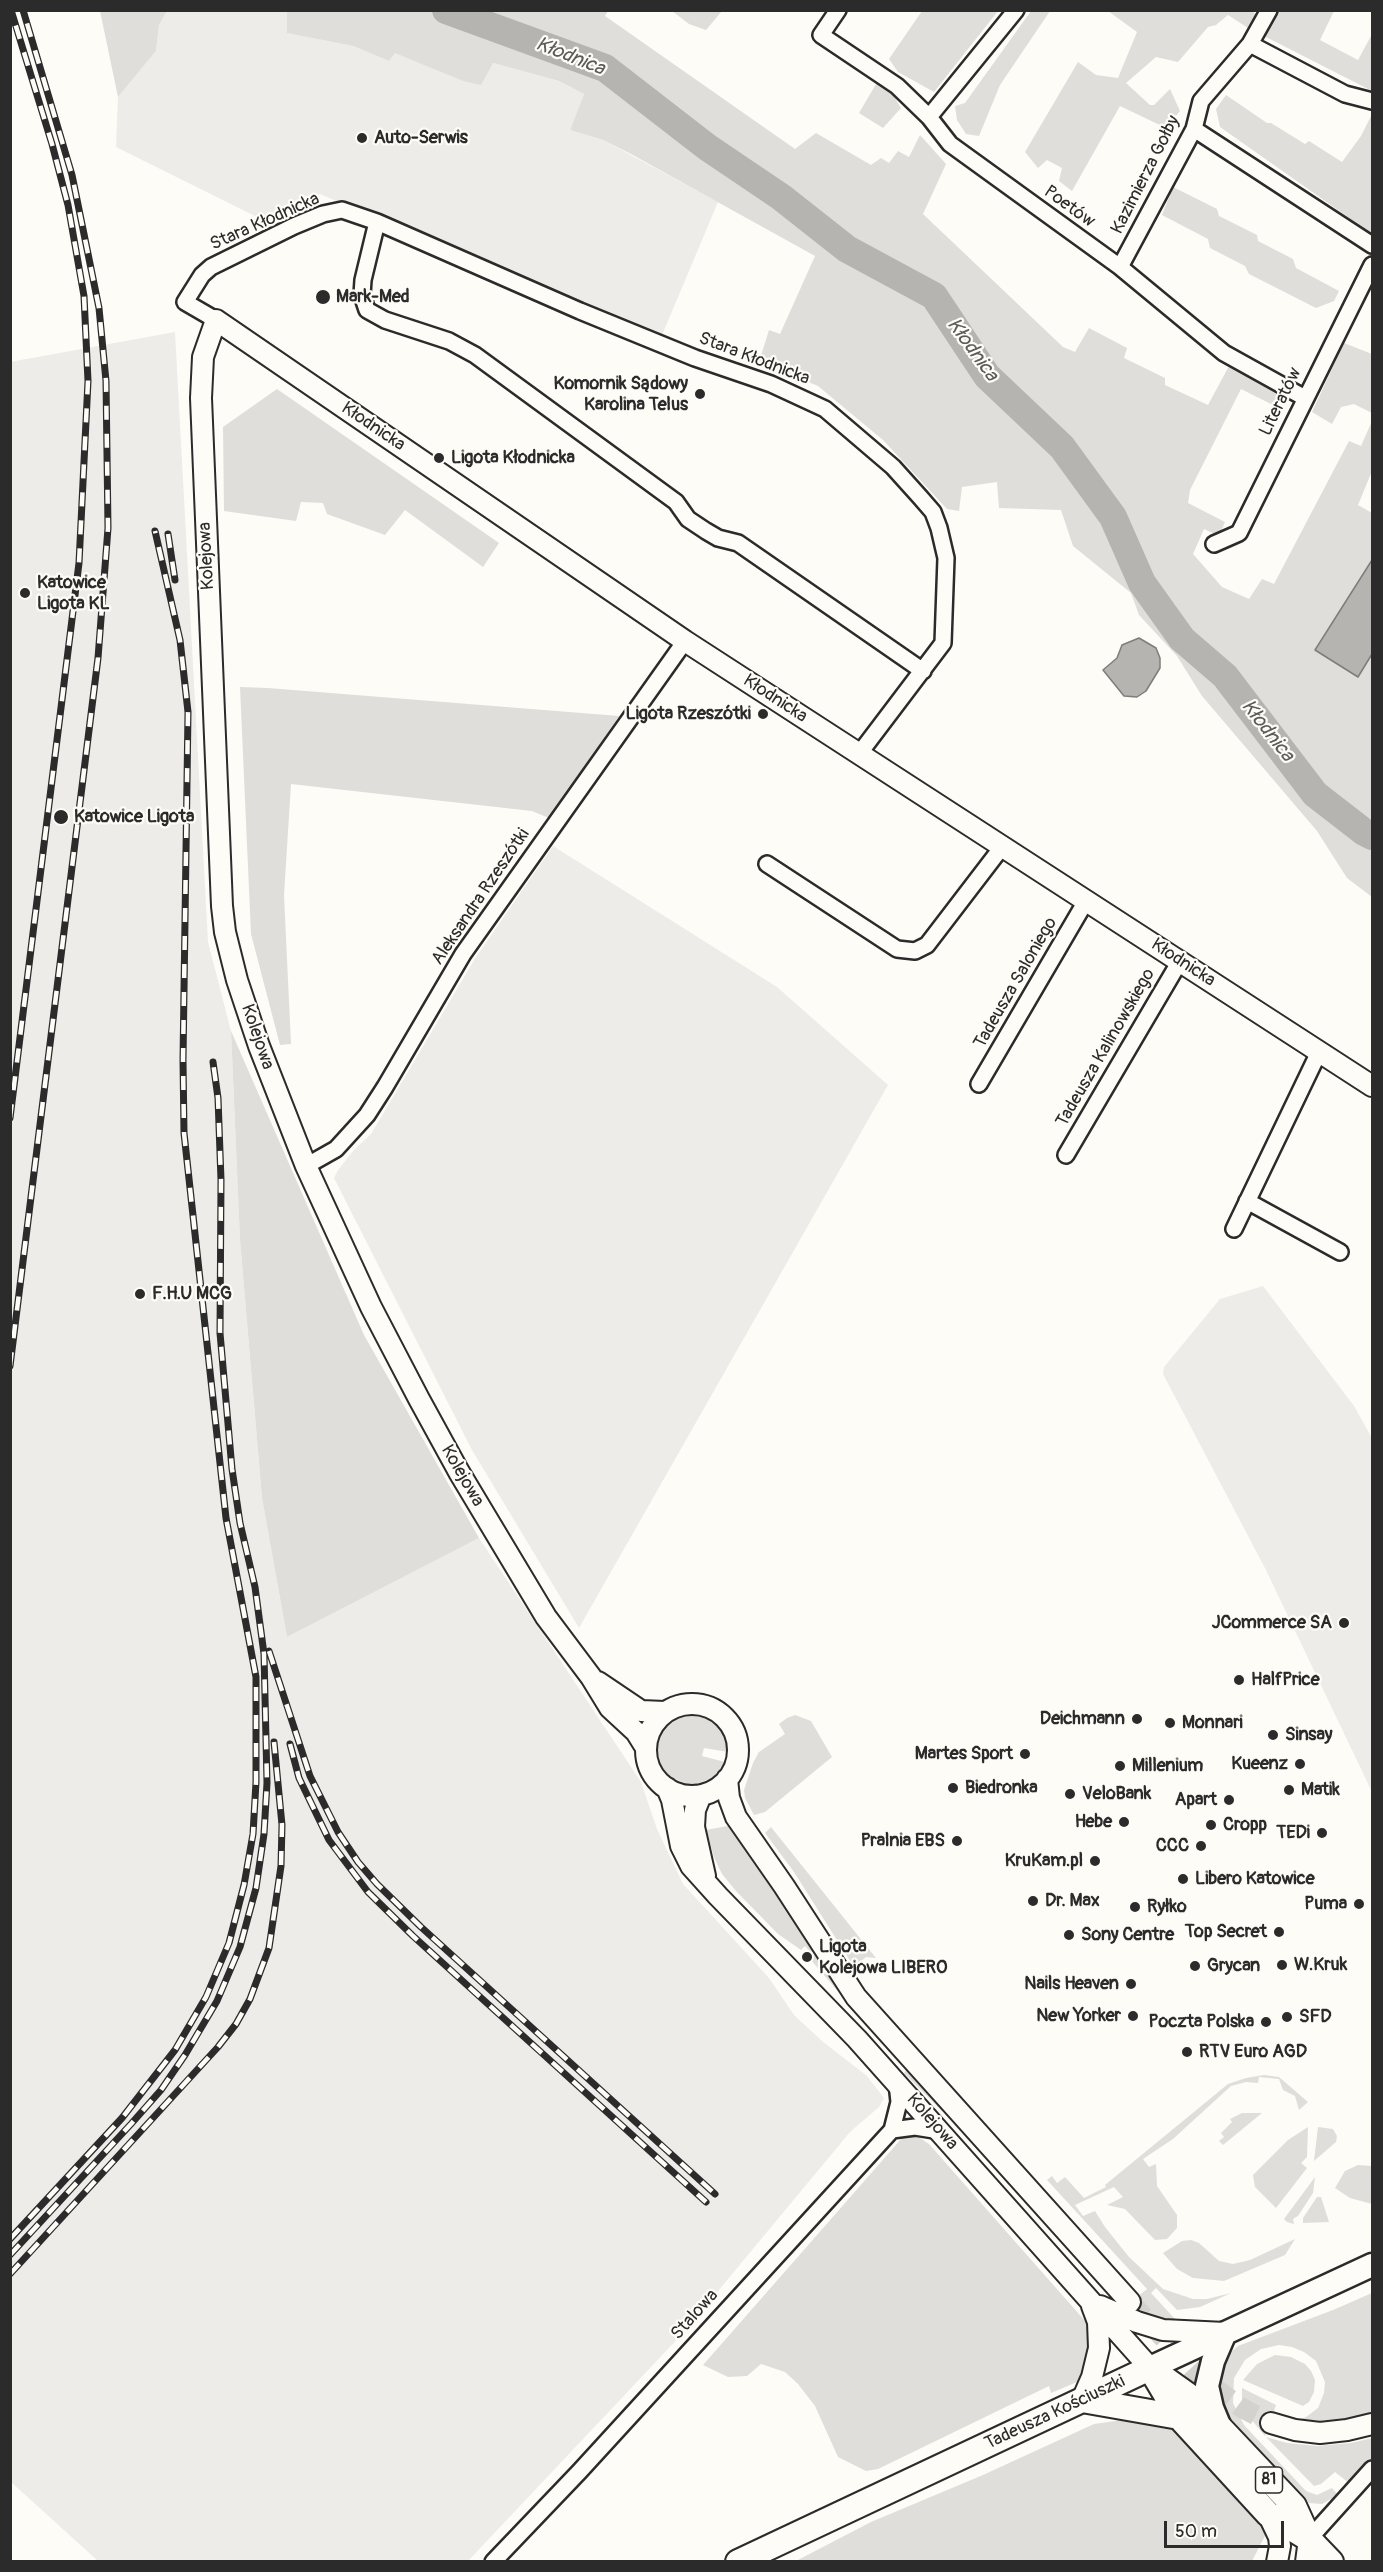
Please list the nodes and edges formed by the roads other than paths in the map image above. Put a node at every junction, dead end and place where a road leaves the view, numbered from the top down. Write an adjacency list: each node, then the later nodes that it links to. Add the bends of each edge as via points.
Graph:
1 (838, 10): 6 (street, Poetów, via 821,35 897,86)
2 (1016, 10): 6 (street)
3 (1269, 10): 4 (street, Kazimierza Gołby)
4 (1250, 44): 5 (street, via 1345,94); 7 (street, Kazimierza Gołby, via 1201,101)
5 (1372, 101)
6 (929, 117): 11 (street, Poetów, via 950,144)
7 (1194, 129): 9 (street); 11 (street, Kazimierza Gołby)
8 (377, 222): 12 (street, Stara Kłodnicka, via 342,210 294,226 211,267 199,278); 17 (street, via 363,280 367,310 476,355 677,502 688,519 718,538 738,543); 17 (street, Stara Kłodnicka, via 580,311 811,401 846,425 920,496 933,512 939,528 946,558 945,637)
9 (1372, 245)
10 (1372, 265): 14 (street, Literatów)
11 (1120, 267): 14 (street, Poetów, via 1224,353)
12 (185, 302): 13 (street, Kłodnicka)
13 (216, 320): 16 (street, Kłodnicka); 27 (street, Kolejowa, via 203,357 201,387 223,920 252,1025)
14 (1305, 398): 15 (street, Literatów, via 1239,533)
15 (1214, 544)
16 (684, 641): 18 (street, Kłodnicka); 27 (street, Aleksandra Rzeszótki, via 463,954 367,1115 336,1149)
17 (923, 671): 18 (street, Stara Kłodnicka)
18 (860, 754): 19 (street, Kłodnicka)
19 (1002, 847): 20 (street, via 927,945 915,951 897,950); 21 (street, Kłodnicka)
20 (767, 864)
21 (1086, 901): 22 (street, Kłodnicka); 24 (street, Tadeusza Saloniego)
22 (1180, 961): 23 (street, Kłodnicka); 26 (street, Tadeusza Kalinowskiego)
23 (1319, 1052): 25 (street, Kłodnicka); 28 (street)
24 (979, 1084)
25 (1372, 1086)
26 (1066, 1155)
27 (306, 1166): 31 (street, Kolejowa, via 376,1317 454,1463 542,1611)
28 (1247, 1201): 29 (street); 30 (street)
29 (1234, 1229)
30 (1340, 1252)
31 (591, 1677): 32 (street, Kolejowa, via 641,1711); 33 (street, Kolejowa, via 610,1708 636,1732)
32 (665, 1712): 33 (street, via 651,1729); 34 (street, via 680,1705 696,1704 715,1710 726,1719 738,1751)
33 (646, 1748): 35 (street, via 654,1775)
34 (727, 1779): 36 (street); 43 (street, via 736,1817 856,1997)
35 (667, 1788): 36 (street, via 684,1795); 37 (street, Kolejowa, via 681,1846 691,1866)
36 (701, 1795): 37 (street, via 694,1827)
37 (707, 1883): 38 (street, Kolejowa)
38 (897, 2082): 39 (street, via 899,2102); 40 (street, Kolejowa)
39 (892, 2130): 40 (street, via 915,2127); 54 (street, Stalowa)
40 (940, 2131): 42 (street, Kolejowa)
41 (1372, 2265): 44 (main road, Tadeusza Kościuszki)
42 (1090, 2301): 44 (street, via 1163,2330); 45 (street, Kolejowa); 46 (street, via 1098,2322 1099,2348)
43 (1130, 2302)
44 (1225, 2333): 45 (main road, Tadeusza Kościuszki); 50 (main road, via 1208,2386)
45 (1150, 2368): 46 (main road, Tadeusza Kościuszki); 47 (main road, Kolejowa / 81); 50 (main road, Kolejowa / 81, via 1192,2398)
46 (1082, 2400): 47 (main road); 55 (main road, Tadeusza Kościuszki)
47 (1179, 2417): 52 (main road, Kolejowa / 81)
48 (1271, 2423): 49 (street, via 1320,2433)
49 (1372, 2424)
50 (1220, 2427): 53 (main road, Kolejowa / 81, via 1294,2506)
51 (1372, 2469): 53 (street)
52 (1268, 2514): 53 (main road, Kolejowa / 81); 56 (street, via 1279,2537)
53 (1307, 2550): 57 (street); 58 (main road, Kolejowa / 81)
54 (493, 2562)
55 (738, 2562)
56 (1277, 2562)
57 (1282, 2562)
58 (1331, 2562)

